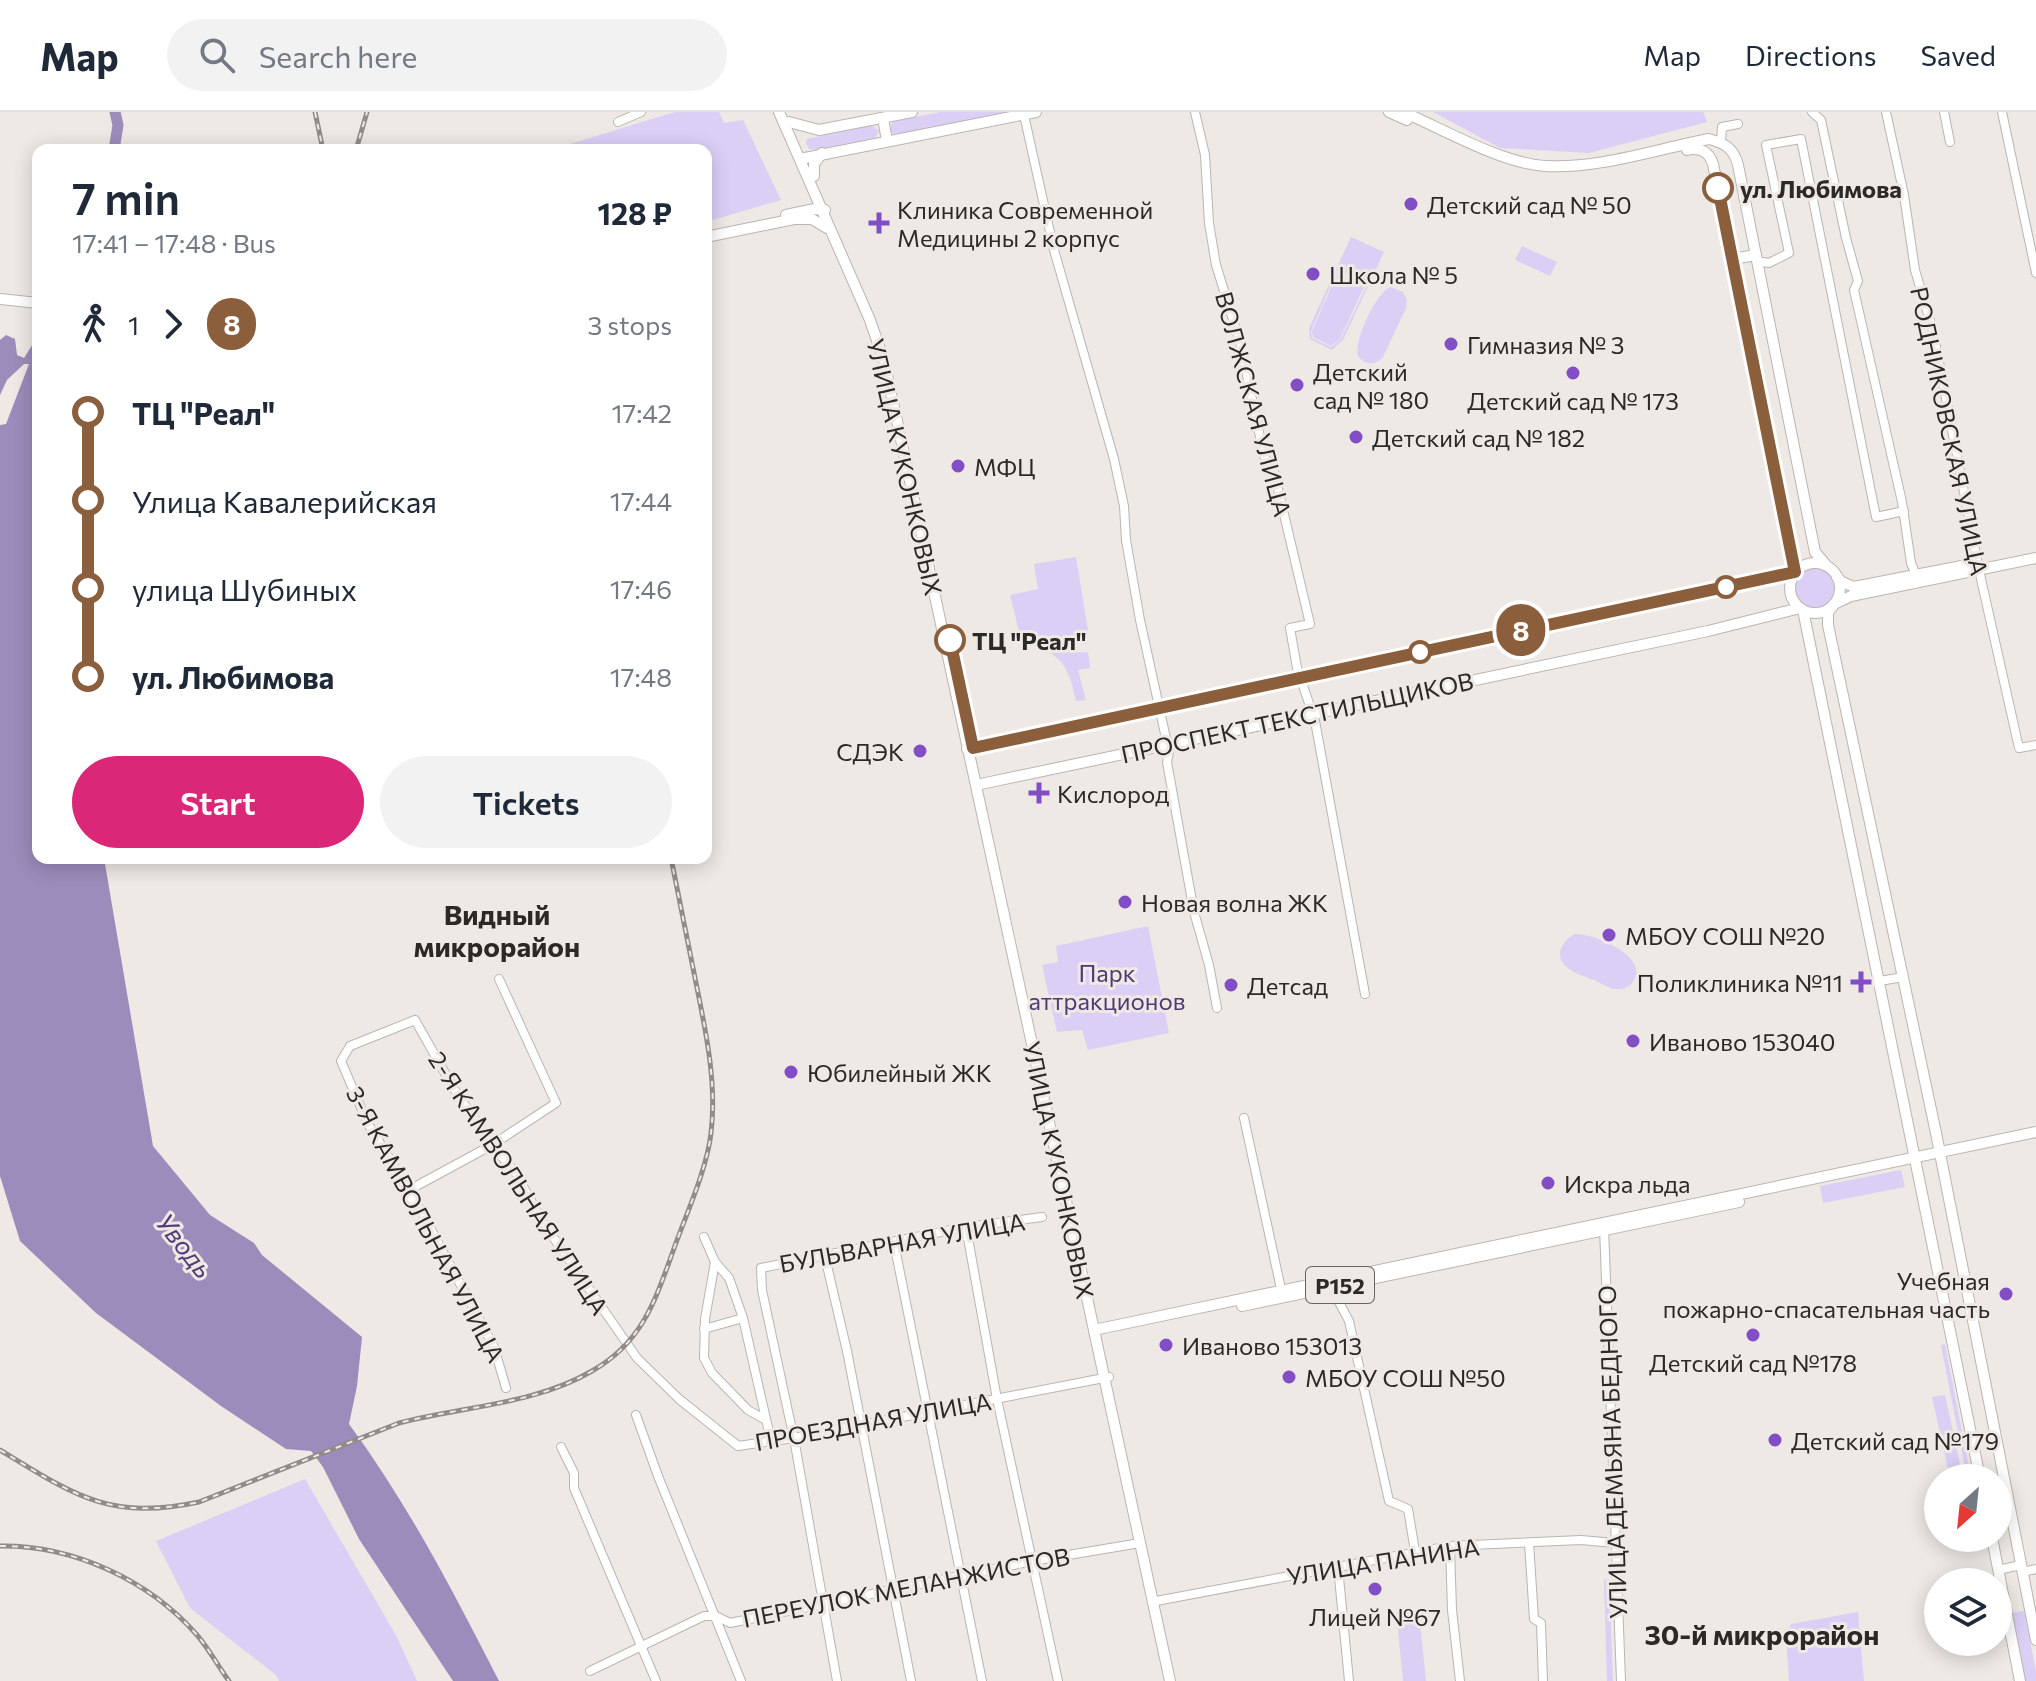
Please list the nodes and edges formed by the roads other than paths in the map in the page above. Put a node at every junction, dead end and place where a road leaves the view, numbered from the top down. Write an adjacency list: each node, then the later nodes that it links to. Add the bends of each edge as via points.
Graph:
1 (641, 112): 15 (street)
2 (779, 112): 21 (main road, УЛИЦА КУКОНКОВЫХ)
3 (912, 112): 14 (main road)
4 (1036, 112): 12 (main road)
5 (1195, 112): 44 (street, ВОЛЖСКАЯ УЛИЦА, via 1205,155 1216,265 1310,624 1290,628)
6 (1389, 112): 30 (main road, via 1507,163 1542,171 1576,172 1696,148 1713,164)
7 (1403, 112): 18 (main road, via 1509,158 1543,166 1578,166 1709,139)
8 (1812, 112): 34 (street, via 1821,120)
9 (1886, 112): 38 (street, РОДНИКОВСКАЯ УЛИЦА)
10 (1944, 112): 19 (street)
11 (2002, 112): 25 (street)
12 (1024, 115): 17 (main road); 45 (street, via 1054,250 1114,459)
13 (787, 117): 14 (main road, via 819,130); 21 (main road, УЛИЦА КУКОНКОВЫХ)
14 (883, 118): 17 (main road)
15 (618, 122)
16 (1738, 124): 18 (street, via 1722,127)
17 (887, 141): 20 (main road)
18 (1721, 142): 29 (main road, via 1736,157)
19 (1950, 142)
20 (822, 153): 21 (main road); 22 (main road, via 814,164)
21 (803, 158): 22 (main road, УЛИЦА КУКОНКОВЫХ)
22 (815, 184): 24 (main road, УЛИЦА КУКОНКОВЫХ); 26 (main road, via 809,204)
23 (2036, 211): 25 (street)
24 (825, 212): 26 (main road); 27 (main road, УЛИЦА КУКОНКОВЫХ); 49 (main road, УЛИЦА КУКОНКОВЫХ, via 890,360)
25 (2024, 213): 31 (street)
26 (794, 216): 27 (main road, via 812,219); 28 (main road)
27 (831, 232): 49 (main road, УЛИЦА КУКОНКОВЫХ, via 884,361)
28 (712, 233)
29 (1757, 258): 30 (main road); 34 (street, via 1769,263 1789,253 1766,145 1801,139 1876,517); 37 (main road, via 1815,552)
30 (1732, 259): 39 (main road)
31 (2036, 273)
32 (0, 302): 33 (main road)
33 (32, 305)
34 (1904, 511): 40 (street)
35 (2036, 551): 38 (main road)
36 (2036, 558): 38 (main road)
37 (1826, 565): 39 (main road, via 1811,563); 41 (main road)
38 (1978, 566): 40 (main road); 42 (main road, via 1851,596); 48 (street, РОДНИКОВСКАЯ УЛИЦА, via 2019,748)
39 (1795, 572): 43 (main road, via 1790,593); 44 (main road, ПРОСПЕКТ ТЕКСТИЛЬЩИКОВ)
40 (1916, 575): 41 (main road, via 1854,587)
41 (1837, 577): 42 (main road, via 1840,588)
42 (1834, 605): 43 (main road, via 1821,612); 52 (main road, via 1828,625)
43 (1802, 609): 46 (main road, ПРОСПЕКТ ТЕКСТИЛЬЩИКОВ); 54 (main road)
44 (1300, 678): 45 (main road, ПРОСПЕКТ ТЕКСТИЛЬЩИКОВ); 46 (street)
45 (1160, 708): 47 (street); 49 (main road, ПРОСПЕКТ ТЕКСТИЛЬЩИКОВ)
46 (1311, 714): 47 (main road, ПРОСПЕКТ ТЕКСТИЛЬЩИКОВ); 55 (street)
47 (1168, 744): 51 (main road, ПРОСПЕКТ ТЕКСТИЛЬЩИКОВ); 56 (street, via 1194,912)
48 (2036, 745)
49 (970, 749): 50 (main road, УЛИЦА КУКОНКОВЫХ)
50 (973, 764): 51 (main road, УЛИЦА КУКОНКОВЫХ); 60 (main road, УЛИЦА КУКОНКОВЫХ)
51 (980, 780): 60 (main road, УЛИЦА КУКОНКОВЫХ)
52 (1903, 977): 54 (street); 63 (main road)
53 (499, 979): 62 (street, via 556,1103)
54 (1880, 981): 64 (main road)
55 (1365, 994)
56 (1217, 1008)
57 (341, 1061): 62 (street, 2-Я КАМВОЛЬНАЯ УЛИЦА, via 350,1046 415,1020); 65 (street, 3-Я КАМВОЛЬНАЯ УЛИЦА, via 368,1124)
58 (1244, 1118): 74 (street)
59 (2036, 1132): 63 (main road, Р152)
60 (1055, 1138): 77 (main road, УЛИЦА КУКОНКОВЫХ)
61 (2036, 1138): 63 (main road, Р152)
62 (492, 1145): 65 (street); 78 (street, 2-Я КАМВОЛЬНАЯ УЛИЦА)
63 (1940, 1155): 64 (main road, Р152); 90 (main road)
64 (1916, 1160): 67 (main road, Р152); 89 (main road)
65 (409, 1190): 80 (street, 3-Я КАМВОЛЬНАЯ УЛИЦА, via 489,1337)
66 (1042, 1217): 68 (street, БУЛЬВАРНАЯ УЛИЦА)
67 (1604, 1226): 73 (main road, Р152); 94 (street, УЛИЦА ДЕМЬЯНА БЕДНОГО)
68 (966, 1227): 70 (street, БУЛЬВАРНАЯ УЛИЦА); 81 (street)
69 (704, 1237): 72 (street)
70 (894, 1243): 71 (street, БУЛЬВАРНАЯ УЛИЦА); 82 (street)
71 (825, 1257): 85 (street); 86 (street, БУЛЬВАРНАЯ УЛИЦА, via 761,1268)
72 (715, 1262): 75 (street, via 729,1278); 76 (street)
73 (1330, 1283): 74 (main road, Р152); 96 (street, via 1349,1321 1389,1501 1408,1509)
74 (1282, 1293): 77 (main road, Р152)
75 (743, 1318): 76 (street); 84 (street)
76 (704, 1329): 84 (street, via 704,1358 712,1373 748,1410)
77 (1097, 1332): 79 (main road, УЛИЦА КУКОНКОВЫХ)
78 (627, 1345): 87 (street, ПРОЕЗДНАЯ УЛИЦА, via 679,1399 738,1446)
79 (1107, 1378): 81 (street, ПРОЕЗДНАЯ УЛИЦА); 92 (main road, УЛИЦА КУКОНКОВЫХ); 104 (main road, УЛИЦА КУКОНКОВЫХ)
80 (506, 1388)
81 (997, 1399): 82 (street, ПРОЕЗДНАЯ УЛИЦА); 97 (street)
82 (930, 1413): 85 (street, ПРОЕЗДНАЯ УЛИЦА); 102 (street)
83 (636, 1415): 106 (street)
84 (766, 1420): 87 (street)
85 (860, 1426): 86 (street, ПРОЕЗДНАЯ УЛИЦА); 103 (street)
86 (794, 1438): 87 (street, ПРОЕЗДНАЯ УЛИЦА); 105 (street)
87 (771, 1441)
88 (561, 1447): 109 (street)
89 (1977, 1464)
90 (1998, 1464)
91 (2012, 1528): 99 (main road)
92 (1140, 1543): 97 (street, ПЕРЕУЛОК МЕЛАНЖИСТОВ); 104 (main road, УЛИЦА КУКОНКОВЫХ)
93 (1529, 1543): 94 (street, УЛИЦА ПАНИНА); 95 (street, УЛИЦА ПАНИНА); 120 (street)
94 (1615, 1543): 121 (street, УЛИЦА ДЕМЬЯНА БЕДНОГО)
95 (1450, 1546): 96 (street, УЛИЦА ПАНИНА); 119 (street)
96 (1415, 1551): 98 (street, УЛИЦА ПАНИНА)
97 (1033, 1561): 102 (street, ПЕРЕУЛОК МЕЛАНЖИСТОВ); 116 (street)
98 (1338, 1567): 104 (street, УЛИЦА ПАНИНА); 118 (street)
99 (2022, 1568): 100 (street); 101 (street); 107 (main road)
100 (2012, 1569)
101 (2036, 1569)
102 (963, 1576): 103 (street, ПЕРЕУЛОК МЕЛАНЖИСТОВ); 115 (street)
103 (893, 1589): 105 (street, ПЕРЕУЛОК МЕЛАНЖИСТОВ); 114 (street)
104 (1154, 1602): 117 (main road, УЛИЦА КУКОНКОВЫХ)
105 (824, 1603): 106 (street, ПЕРЕУЛОК МЕЛАНЖИСТОВ, via 730,1623); 113 (street)
106 (716, 1616): 109 (street, ПЕРЕУЛОК МЕЛАНЖИСТОВ, via 704,1616); 112 (street)
107 (2036, 1640)
108 (2012, 1641): 122 (main road)
109 (641, 1646): 110 (street, ПЕРЕУЛОК МЕЛАНЖИСТОВ); 111 (street)
110 (590, 1671)
111 (656, 1681)
112 (741, 1681)
113 (837, 1681)
114 (911, 1681)
115 (982, 1681)
116 (1058, 1681)
117 (1172, 1681)
118 (1349, 1681)
119 (1460, 1681)
120 (1543, 1681)
121 (1621, 1681)
122 (2020, 1681)

